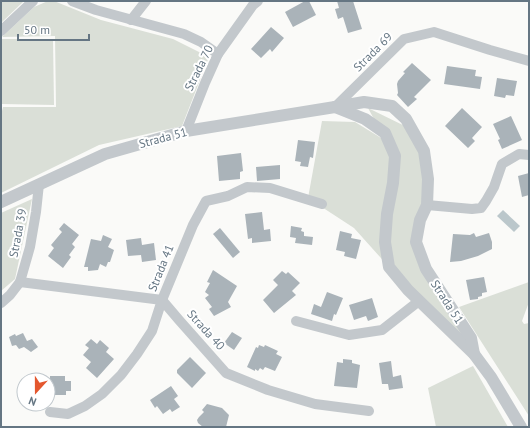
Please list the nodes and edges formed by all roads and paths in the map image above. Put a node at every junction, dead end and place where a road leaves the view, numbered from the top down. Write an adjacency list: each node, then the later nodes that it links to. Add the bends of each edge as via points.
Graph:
1 (33, 1): 6 (street)
2 (72, 1): 5 (street)
3 (146, 1): 5 (street)
4 (258, 1): 7 (street, Strada 70)
5 (131, 20): 7 (street, via 184,34)
6 (1, 31)
7 (218, 54): 10 (street, Strada 70)
8 (529, 60): 9 (street, Strada 69, via 434,32 404,39)
9 (335, 108): 10 (street, Strada 51); 15 (street, Strada 51, via 364,102 392,106 406,119 424,152 428,179); 18 (street, Strada 51, via 365,119 385,133 395,156 393,183 386,214 385,242 389,267)
10 (186, 131): 12 (street, Strada 51, via 105,154)
11 (529, 155): 15 (street, via 518,154 502,164 494,187 481,208 472,210)
12 (39, 184): 13 (street, Strada 51); 16 (street, Strada 39, via 30,246)
13 (1, 202)
14 (322, 204): 17 (street, Strada 41, via 270,188 247,187 228,196 206,200)
15 (427, 205): 21 (street, Strada 51, via 420,220 416,242 426,269 471,338)
16 (20, 282): 17 (street); 19 (street, Strada 39)
17 (162, 300): 22 (street, Strada 40, via 226,373 268,390 315,404); 23 (street, Strada 41, via 152,331 121,375 85,406 68,414)
18 (419, 301): 20 (street, via 382,330 376,331 349,335); 21 (street, Strada 51)
19 (1, 303)
20 (296, 321)
21 (474, 354): 24 (street, Strada 51)
22 (369, 411)
23 (50, 412)
24 (521, 427)

